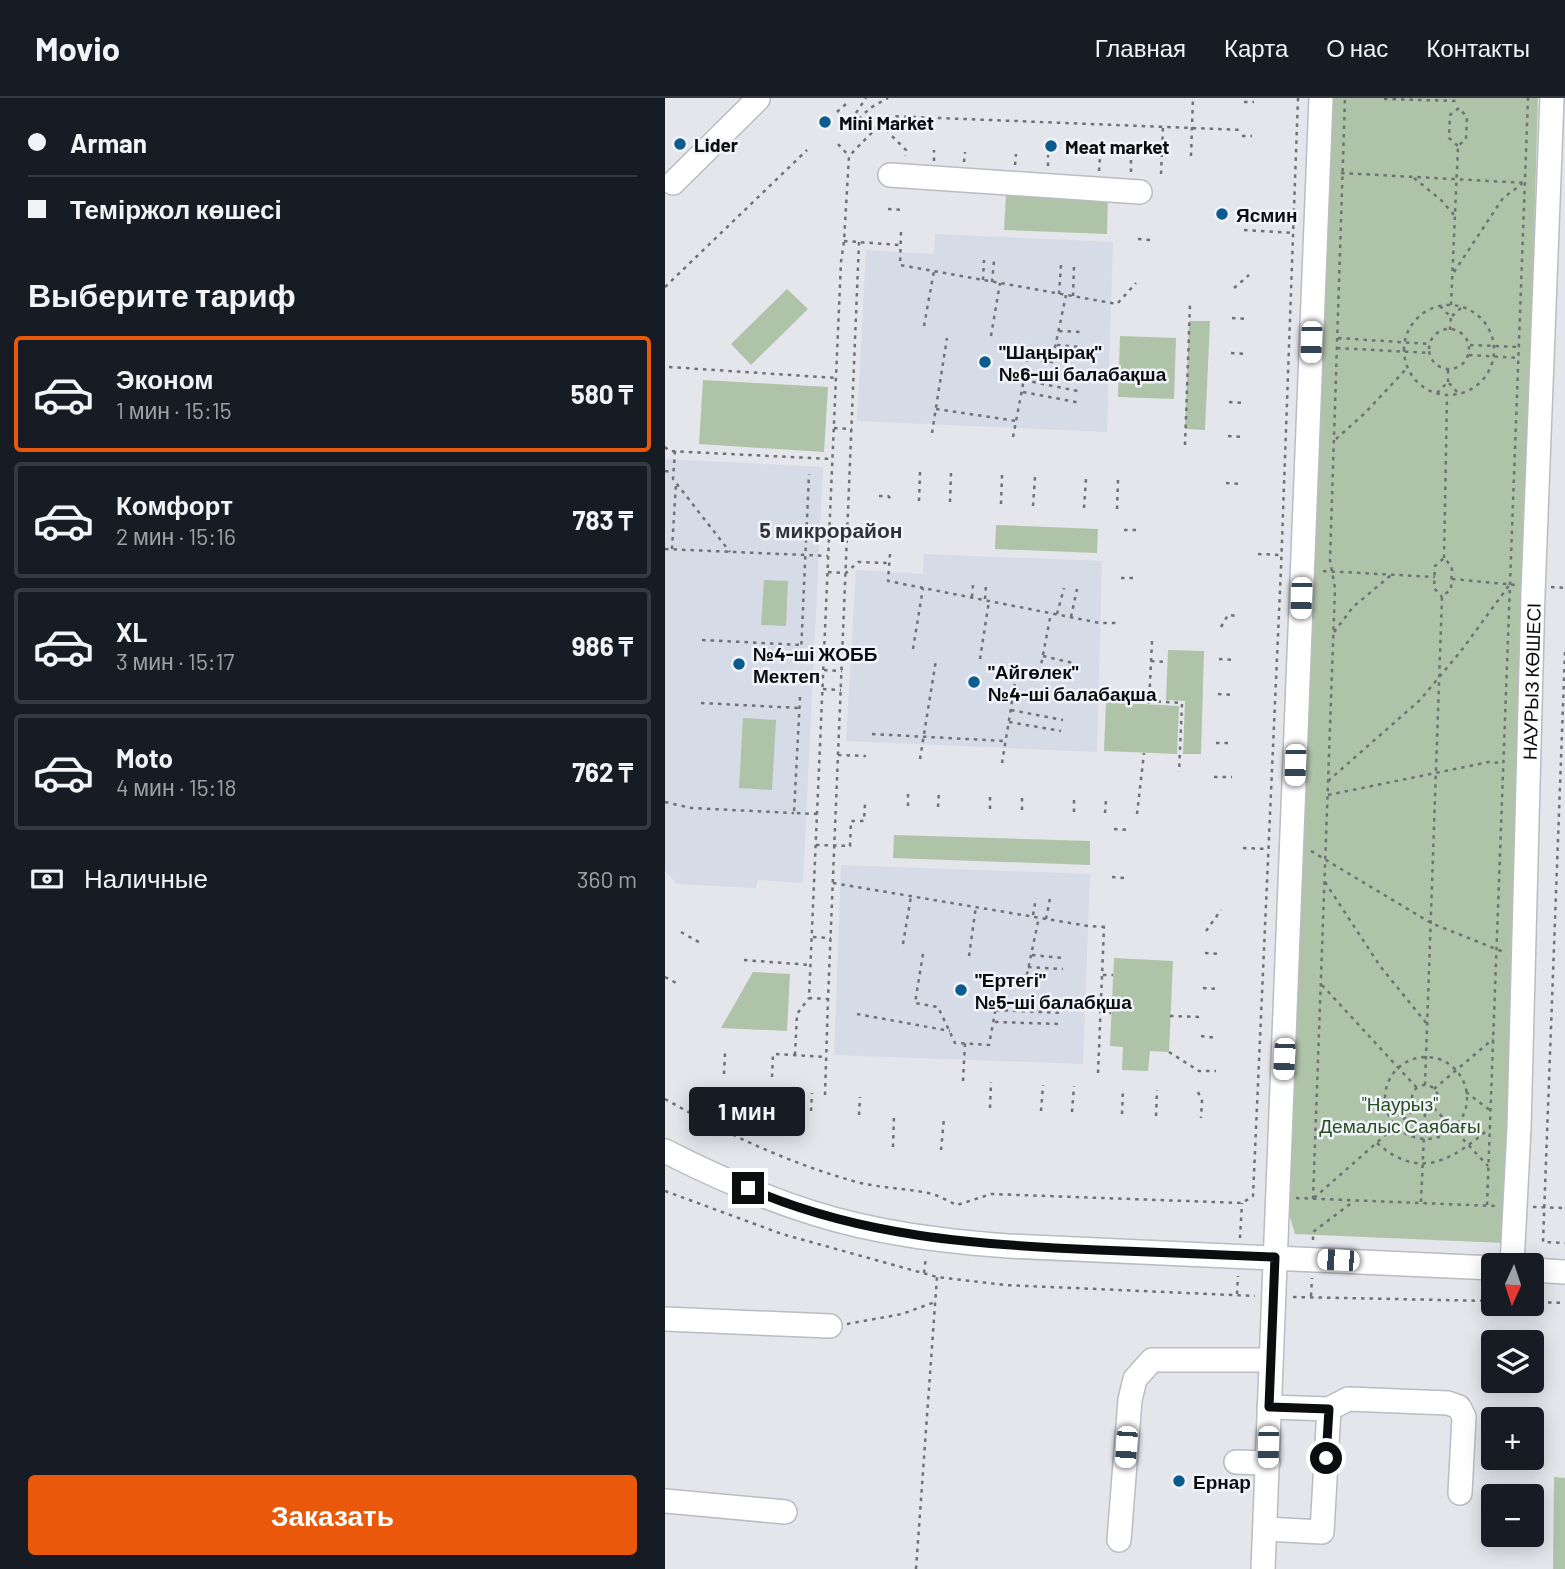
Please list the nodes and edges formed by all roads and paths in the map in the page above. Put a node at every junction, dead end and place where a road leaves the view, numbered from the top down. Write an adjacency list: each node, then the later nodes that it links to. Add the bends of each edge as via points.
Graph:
1 (866, 98): 17 (path)
2 (888, 98): 18 (path)
3 (1193, 98): 21 (path)
4 (1298, 98): 42 (path)
5 (1321, 98): 43 (street)
6 (1345, 98): 44 (path)
7 (1528, 98): 50 (path)
8 (1552, 98): 51 (street, НАУРЫЗ КӨШЕСІ)
9 (758, 99): 49 (street)
10 (1384, 99): 11 (path)
11 (1459, 100): 15 (path)
12 (1244, 102): 13 (path)
13 (1254, 102)
14 (847, 103): 16 (path)
15 (1459, 108): 26 (path, via 1467,117 1466,139); 26 (path, via 1450,116 1449,138)
16 (837, 112)
17 (856, 113)
18 (859, 119)
19 (880, 124): 20 (path, via 888,116); 32 (path); 39 (path, via 906,150)
20 (1163, 127): 21 (path); 45 (path)
21 (1192, 128): 22 (path); 33 (path)
22 (1243, 130)
23 (1242, 136): 24 (path)
24 (1252, 136)
25 (838, 144): 32 (path)
26 (1458, 146): 47 (path)
27 (807, 150): 74 (path)
28 (934, 150): 36 (path)
29 (965, 152): 37 (path)
30 (1016, 154): 38 (path)
31 (1048, 155): 40 (path)
32 (849, 156): 60 (path)
33 (1191, 156)
34 (1100, 158): 41 (path)
35 (1132, 159): 48 (path)
36 (933, 164)
37 (964, 165)
38 (1015, 167)
39 (897, 169): 48 (street)
40 (1048, 169)
41 (1099, 171)
42 (1295, 171): 43 (path); 57 (path)
43 (1318, 172): 44 (path); 169 (street)
44 (1343, 173): 46 (path); 92 (path)
45 (1161, 174)
46 (1412, 177): 47 (path); 54 (path)
47 (1456, 179): 50 (path); 54 (path)
48 (1135, 182)
49 (673, 183)
50 (1525, 183): 51 (path); 68 (path, via 1503,198); 99 (path)
51 (1548, 184): 180 (street, НАУРЫЗ КӨШЕСІ)
52 (888, 209): 53 (path)
53 (902, 209)
54 (1455, 216): 68 (path)
55 (1244, 230): 57 (path)
56 (901, 232): 62 (path)
57 (1293, 233): 165 (path)
58 (1138, 239): 59 (path)
59 (1151, 240)
60 (844, 242): 61 (path); 111 (path)
61 (859, 242): 62 (path); 125 (path)
62 (900, 245): 67 (path, via 900,265)
63 (984, 260): 70 (path)
64 (994, 261): 71 (path)
65 (1061, 265): 76 (path)
66 (1074, 266): 78 (path)
67 (934, 271): 70 (path); 86 (path)
68 (1452, 274): 80 (path)
69 (1249, 275): 75 (path)
70 (983, 280): 71 (path)
71 (992, 282): 72 (path)
72 (1000, 283): 76 (path); 90 (path)
73 (1136, 283): 78 (path, via 1117,304)
74 (665, 287)
75 (1234, 288)
76 (1059, 294): 77 (path)
77 (1066, 295): 78 (path); 88 (path)
78 (1073, 296)
79 (1190, 304): 131 (path)
80 (1451, 305): 81 (path); 82 (path)
81 (1440, 306): 83 (path); 93 (path, via 1414,321)
82 (1462, 307): 83 (path); 98 (path, via 1481,317)
83 (1451, 317): 87 (path)
84 (1233, 318): 85 (path)
85 (1248, 319)
86 (924, 326)
87 (1450, 330): 94 (path, via 1438,333); 96 (path, via 1463,335)
88 (1059, 331): 89 (path); 95 (path)
89 (1082, 332)
90 (991, 336)
91 (947, 338): 122 (path)
92 (1338, 338): 93 (path); 100 (path)
93 (1405, 343): 94 (path); 101 (path)
94 (1430, 344): 103 (path)
95 (1056, 345): 97 (path); 112 (path, via 1052,362 1028,358)
96 (1469, 345): 98 (path); 105 (path)
97 (1081, 346)
98 (1495, 346): 99 (path); 106 (path)
99 (1519, 347): 107 (path)
100 (1337, 348): 101 (path); 130 (path)
101 (1404, 352): 103 (path); 109 (path)
102 (1231, 353): 104 (path)
103 (1430, 353): 110 (path, via 1437,365)
104 (1247, 354)
105 (1468, 355): 106 (path); 110 (path, via 1462,365)
106 (1494, 357): 107 (path); 117 (path, via 1488,375 1477,387)
107 (1518, 358): 180 (path)
108 (669, 367): 111 (path)
109 (1408, 367): 116 (path, via 1421,386); 130 (path)
110 (1448, 369): 113 (path)
111 (836, 378): 124 (path)
112 (1024, 380): 114 (path); 115 (path)
113 (1448, 382): 116 (path); 117 (path)
114 (1021, 392): 121 (path); 123 (path)
115 (1082, 392)
116 (1436, 393): 118 (path)
117 (1459, 394): 118 (path)
118 (1447, 396): 167 (path)
119 (1229, 402): 120 (path)
120 (1245, 403)
121 (1081, 404)
122 (936, 409): 123 (path); 126 (path)
123 (1016, 421): 128 (path)
124 (834, 428): 125 (path); 134 (path)
125 (852, 429): 172 (path)
126 (932, 433)
127 (1228, 436): 129 (path)
128 (1013, 437)
129 (1244, 437)
130 (1334, 440): 170 (path)
131 (1185, 445)
132 (665, 447): 133 (path)
133 (675, 451): 134 (path); 136 (path)
134 (832, 459): 166 (path)
135 (665, 471): 136 (path)
136 (673, 472): 145 (path)
137 (921, 472): 149 (path)
138 (951, 473): 150 (path)
139 (809, 474): 164 (path)
140 (1002, 475): 151 (path)
141 (1035, 477): 152 (path)
142 (1086, 479): 153 (path)
143 (1118, 480): 154 (path)
144 (1226, 483): 146 (path)
145 (677, 484): 160 (path); 161 (path)
146 (1243, 484)
147 (879, 496): 148 (path)
148 (892, 500)
149 (919, 501)
150 (950, 502)
151 (1001, 504)
152 (1033, 506)
153 (1084, 508)
154 (1117, 509)
155 (877, 529): 156 (path)
156 (891, 530)
157 (1123, 530): 158 (path)
158 (1138, 530)
159 (665, 549): 160 (path)
160 (672, 549): 161 (path)
161 (730, 552): 164 (path)
162 (890, 554): 168 (path)
163 (1258, 554): 165 (path)
164 (806, 555): 166 (path); 197 (path)
165 (1282, 555): 169 (path)
166 (828, 556): 171 (path)
167 (1444, 558): 174 (path, via 1435,566); 177 (path, via 1452,567)
168 (889, 563): 172 (path, via 858,562); 181 (path, via 888,581)
169 (1292, 569): 170 (path); 265 (street); 269 (path)
170 (1332, 571): 173 (path); 194 (path)
171 (828, 572): 172 (path); 198 (path)
172 (846, 573): 199 (path)
173 (1391, 575): 174 (path); 194 (path, via 1353,607)
174 (1435, 577): 186 (path, via 1434,588)
175 (1121, 578): 176 (path)
176 (1135, 578)
177 (1451, 579): 180 (path); 186 (path, via 1451,589)
178 (973, 584): 185 (path)
179 (986, 585): 187 (path)
180 (1522, 585): 184 (path); 217 (path); 238 (path); 297 (street, НАУРЫЗ КӨШЕСІ)
181 (923, 587): 185 (path); 200 (path)
182 (1064, 588): 189 (path)
183 (1077, 589): 191 (path)
184 (1565, 589)
185 (972, 597): 187 (path)
186 (1442, 597): 217 (path)
187 (987, 600): 188 (path); 204 (path)
188 (1051, 613): 189 (path); 203 (path)
189 (1057, 614): 191 (path)
190 (1237, 616): 193 (path, via 1228,615)
191 (1070, 617): 192 (path)
192 (1119, 623)
193 (1221, 627)
194 (1333, 633): 244 (path)
195 (702, 640): 197 (path)
196 (1152, 641): 208 (path)
197 (802, 645): 202 (path)
198 (824, 648): 199 (path); 212 (path)
199 (843, 649): 213 (path)
200 (913, 649)
201 (1565, 652): 383 (path)
202 (801, 653)
203 (1043, 656): 210 (path); 211 (path)
204 (980, 659)
205 (1219, 659): 207 (path)
206 (936, 660): 230 (path)
207 (1236, 660)
208 (1151, 661): 209 (path); 240 (path, via 1149,703 1182,703)
209 (1167, 662)
210 (1073, 663)
211 (1041, 668): 214 (path); 225 (path, via 1038,681 1016,677)
212 (823, 670): 213 (path); 216 (path)
213 (842, 671): 219 (path)
214 (1071, 674)
215 (813, 675): 216 (path)
216 (823, 676): 218 (path)
217 (1439, 677): 241 (path); 244 (path, via 1420,700)
218 (822, 689): 219 (path); 261 (path)
219 (841, 690): 235 (path)
220 (1218, 694): 221 (path)
221 (1235, 695)
222 (800, 697): 224 (path)
223 (701, 703): 224 (path)
224 (799, 708): 259 (path)
225 (1011, 710): 226 (path); 227 (path)
226 (1063, 720)
227 (1009, 722): 228 (path); 231 (path)
228 (1061, 732)
229 (872, 734): 230 (path)
230 (924, 737): 231 (path); 237 (path)
231 (1005, 741): 239 (path)
232 (1216, 743): 233 (path)
233 (1233, 743)
234 (1144, 752): 262 (path)
235 (838, 755): 236 (path); 267 (path)
236 (866, 757)
237 (920, 759)
238 (1503, 762): 241 (path); 290 (path)
239 (1002, 763)
240 (1179, 772)
241 (1436, 773): 248 (path); 283 (path)
242 (1214, 777): 243 (path)
243 (1232, 777)
244 (1328, 781): 248 (path)
245 (908, 791): 254 (path)
246 (939, 792): 255 (path)
247 (990, 794): 256 (path)
248 (1327, 795): 270 (path)
249 (1022, 796): 257 (path)
250 (1074, 799): 258 (path)
251 (1105, 800): 260 (path)
252 (665, 802): 259 (path)
253 (865, 804): 267 (path, via 864,821 851,821 850,846)
254 (908, 806)
255 (938, 807)
256 (990, 809)
257 (1022, 810)
258 (1074, 812)
259 (794, 813): 261 (path)
260 (1105, 813)
261 (817, 814): 266 (path)
262 (1137, 814)
263 (1114, 829): 264 (path)
264 (1128, 830)
265 (1292, 838): 270 (path); 378 (street)
266 (816, 845): 267 (path); 286 (path)
267 (834, 845): 274 (path)
268 (1243, 848): 269 (path)
269 (1268, 849): 351 (path, via 1253,1196 1242,1203 991,1194 957,1205 930,1193 860,1183 776,1154)
270 (1325, 860): 273 (path); 283 (path)
271 (1112, 877): 272 (path)
272 (1125, 878)
273 (1324, 880): 305 (path); 320 (path, via 1380,966)
274 (833, 883): 275 (path); 287 (path)
275 (912, 895): 278 (path); 289 (path)
276 (1037, 898): 280 (path)
277 (1050, 898): 282 (path)
278 (976, 906): 280 (path); 295 (path)
279 (1221, 910): 284 (path)
280 (1032, 916): 281 (path)
281 (1039, 917): 282 (path); 294 (path)
282 (1046, 919): 302 (path, via 1107,927)
283 (1431, 923): 290 (path); 320 (path)
284 (1206, 931)
285 (681, 932): 288 (path)
286 (811, 937): 287 (path); 299 (path)
287 (831, 938): 310 (path)
288 (702, 944)
289 (903, 944)
290 (1496, 949): 297 (path); 324 (path)
291 (1205, 953): 293 (path)
292 (923, 954): 321 (path, via 915,1003 938,1006)
293 (1220, 954)
294 (1031, 955): 296 (path); 300 (path)
295 (969, 956)
296 (1063, 958)
297 (1523, 959): 382 (street, НАУРЫЗ КӨШЕСІ)
298 (744, 960): 299 (path)
299 (810, 965): 309 (path)
300 (1028, 967): 301 (path); 311 (path, via 1025,984 1001,981)
301 (1063, 970)
302 (1103, 975): 303 (path); 313 (path)
303 (1113, 975)
304 (665, 977): 306 (path)
305 (1321, 983): 331 (path); 379 (path)
306 (680, 985)
307 (1203, 988): 308 (path)
308 (1219, 989)
309 (809, 999): 310 (path); 328 (path, via 797,1014)
310 (828, 999): 329 (path)
311 (996, 1010): 312 (path); 318 (path)
312 (1062, 1013)
313 (1100, 1013): 314 (path); 334 (path)
314 (1111, 1013)
315 (857, 1014): 321 (path)
316 (1170, 1016): 317 (path)
317 (1202, 1017)
318 (993, 1022): 319 (path); 325 (path, via 989,1045)
319 (1062, 1024)
320 (1427, 1024): 330 (path)
321 (950, 1031): 325 (path, via 955,1043)
322 (1201, 1036): 323 (path)
323 (1217, 1038)
324 (1493, 1039): 332 (path); 358 (path)
325 (965, 1043): 337 (path)
326 (1169, 1052): 333 (path, via 1199,1070)
327 (725, 1053): 335 (path)
328 (795, 1055): 329 (path); 336 (path, via 775,1054)
329 (826, 1057): 349 (path)
330 (1426, 1057): 331 (path); 332 (path, via 1440,1059); 340 (path)
331 (1398, 1068): 342 (path); 366 (path, via 1385,1097)
332 (1456, 1071): 344 (path); 347 (path)
333 (1216, 1072)
334 (1098, 1073)
335 (724, 1074)
336 (772, 1077)
337 (963, 1081)
338 (991, 1082): 352 (path)
339 (1043, 1085): 356 (path)
340 (1425, 1085): 342 (path); 344 (path)
341 (1073, 1086): 359 (path)
342 (1417, 1088): 353 (path, via 1412,1100)
343 (1123, 1089): 360 (path)
344 (1434, 1089): 354 (path, via 1438,1098)
345 (1157, 1090): 363 (path)
346 (1198, 1092): 365 (path)
347 (1466, 1092): 358 (path); 367 (path, via 1464,1112)
348 (812, 1093): 355 (path)
349 (825, 1095)
350 (860, 1097): 361 (path)
351 (665, 1099)
352 (990, 1108)
353 (1416, 1108): 357 (path); 366 (path)
354 (1434, 1108): 357 (path); 367 (path)
355 (811, 1111)
356 (1041, 1111)
357 (1425, 1111): 369 (path)
358 (1490, 1111): 368 (path)
359 (1072, 1112)
360 (1122, 1114)
361 (859, 1115)
362 (894, 1115): 372 (path)
363 (1156, 1116)
364 (944, 1118): 373 (path)
365 (1201, 1118)
366 (1396, 1126): 369 (path); 370 (path)
367 (1453, 1128): 369 (path); 371 (path)
368 (1490, 1128): 371 (path); 376 (path)
369 (1424, 1138): 375 (path)
370 (1377, 1143): 375 (path, via 1408,1162); 379 (path)
371 (1469, 1145): 375 (path, via 1443,1160); 376 (path)
372 (893, 1147)
373 (941, 1150)
374 (665, 1151): 387 (street, via 791,1206 898,1234 1008,1246)
375 (1423, 1164): 380 (path)
376 (1488, 1166): 381 (path)
377 (665, 1191): 391 (path, via 782,1234)
378 (1278, 1197): 379 (path); 387 (street)
379 (1313, 1199): 380 (path)
380 (1421, 1203): 381 (path)
381 (1487, 1205): 382 (path)
382 (1515, 1206): 383 (path); 386 (street, НАУРЫЗ КӨШЕСІ)
383 (1545, 1207): 384 (path); 385 (path, via 1543,1242)
384 (1565, 1208)
385 (1565, 1243)
386 (1512, 1253)
387 (1275, 1257): 388 (street); 392 (street)
388 (1481, 1267)
389 (1544, 1271): 390 (street)
390 (1565, 1272)
391 (937, 1277): 392 (path, via 1005,1285); 394 (path)
392 (1273, 1297): 393 (path); 399 (street)
393 (1481, 1301)
394 (935, 1302): 398 (path, via 902,1314); 409 (path)
395 (1544, 1302): 396 (path)
396 (1565, 1303)
397 (665, 1318): 398 (street)
398 (831, 1326)
399 (1270, 1360): 400 (street); 408 (street, via 1152,1360 1135,1379)
400 (1269, 1407): 401 (street); 403 (street)
401 (1329, 1409): 404 (street, via 1348,1399 1459,1407 1464,1417); 407 (street, via 1322,1532)
402 (1236, 1462): 403 (street)
403 (1268, 1463): 407 (street)
404 (1459, 1493)
405 (665, 1501): 406 (street)
406 (785, 1512)
407 (1265, 1529): 410 (street)
408 (1119, 1541)
409 (916, 1569)
410 (1263, 1569)

